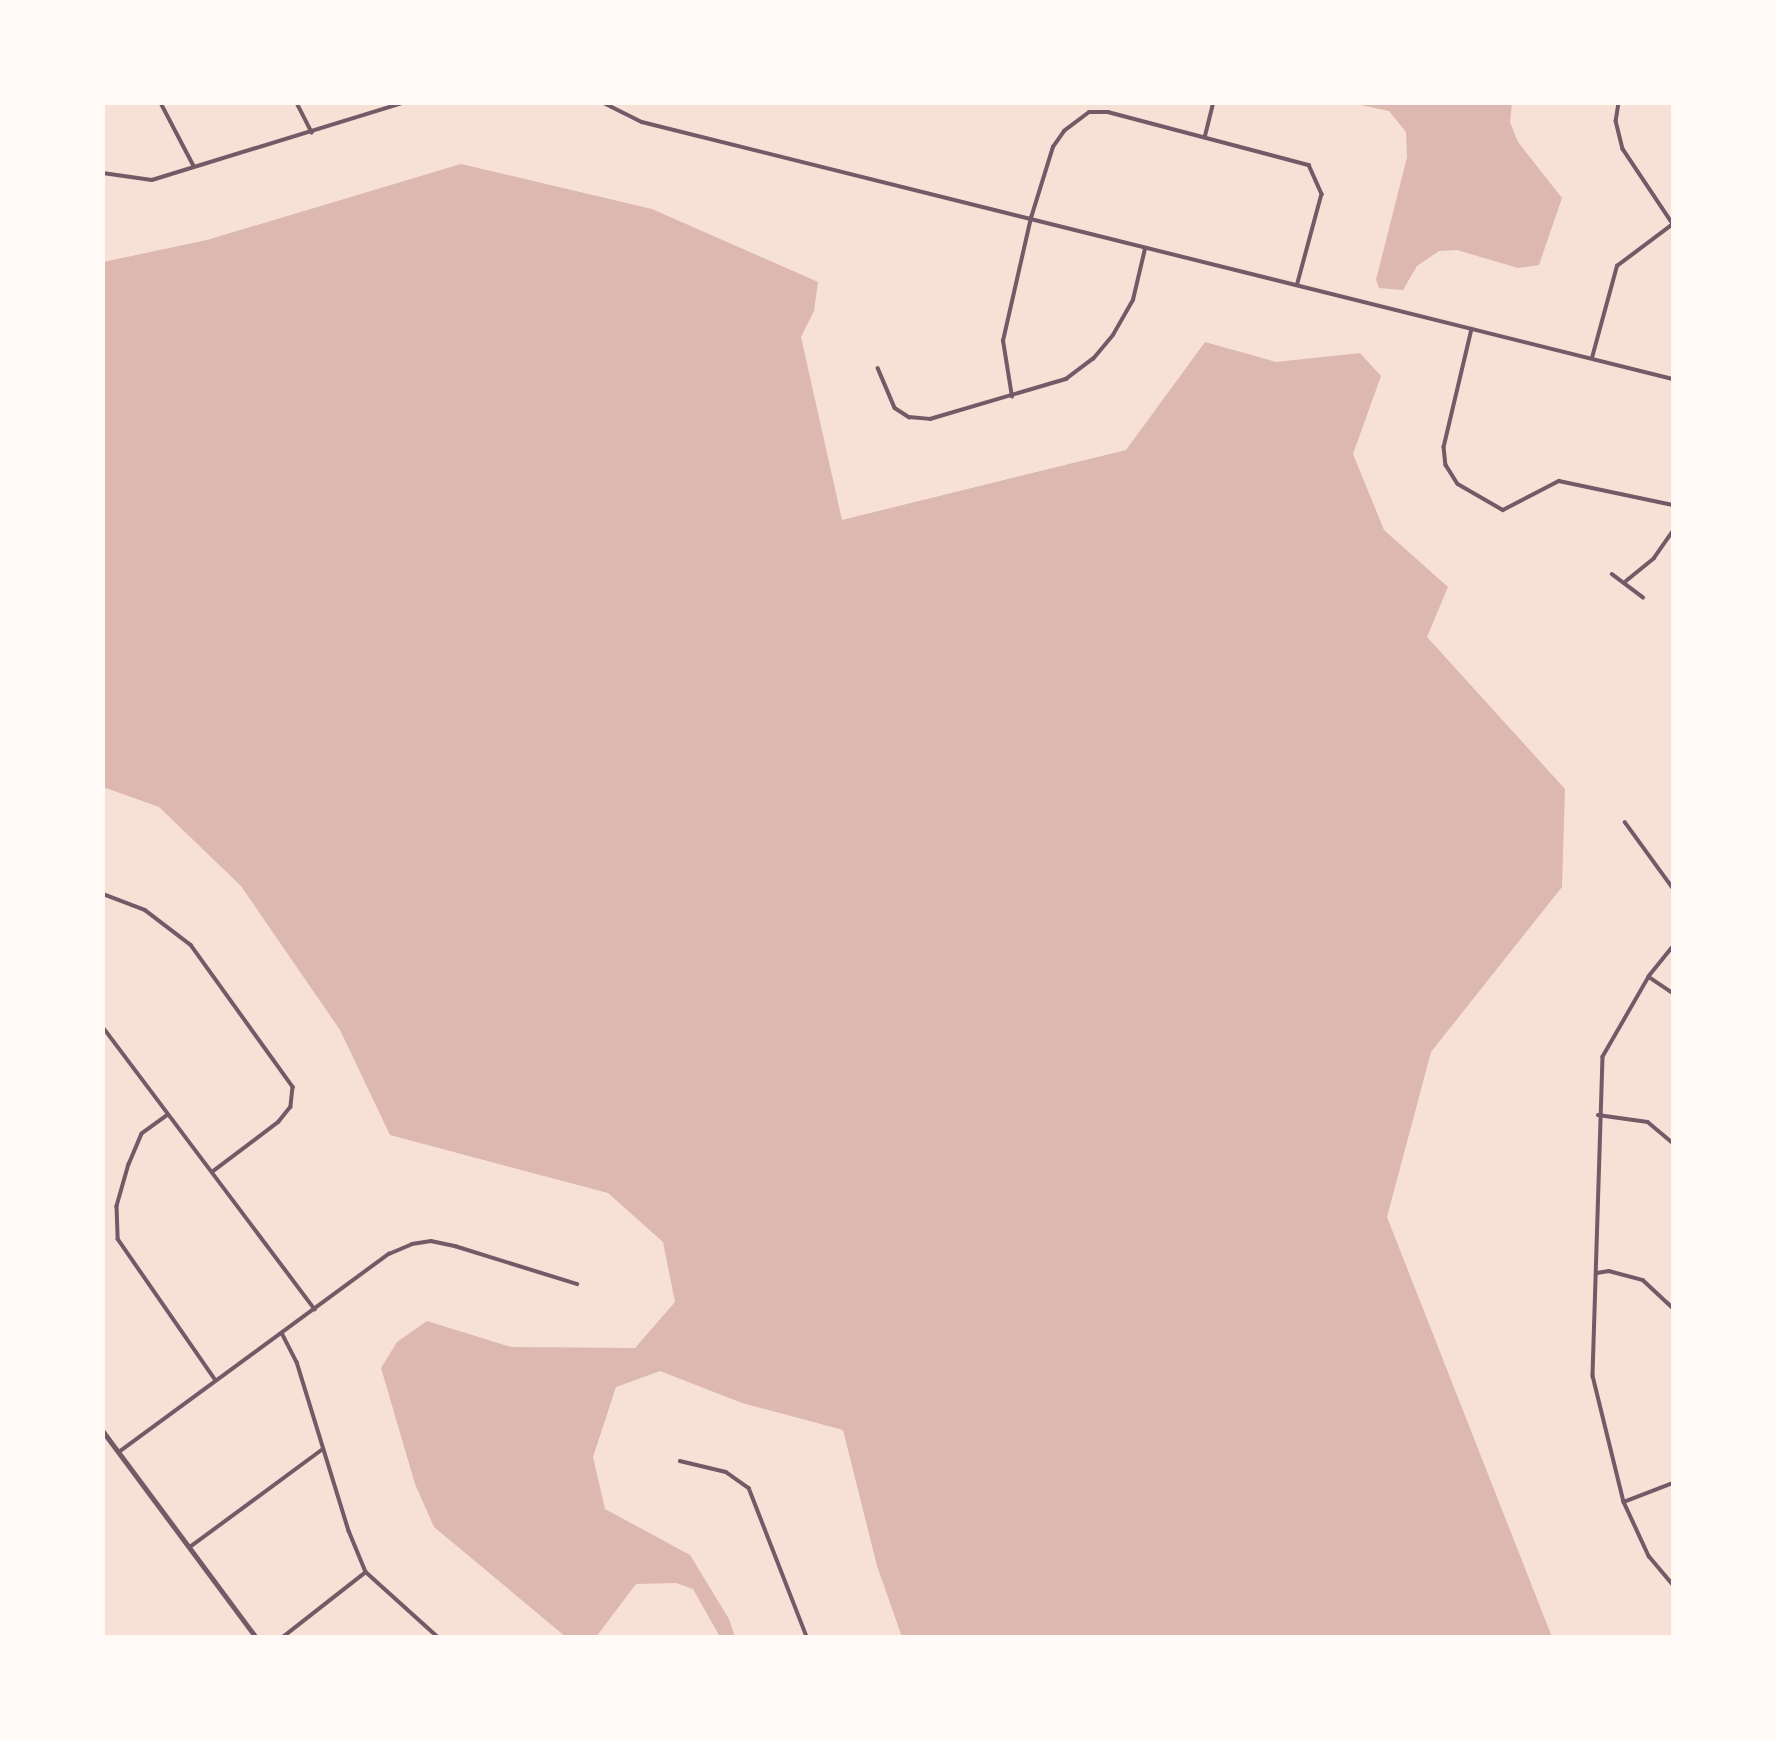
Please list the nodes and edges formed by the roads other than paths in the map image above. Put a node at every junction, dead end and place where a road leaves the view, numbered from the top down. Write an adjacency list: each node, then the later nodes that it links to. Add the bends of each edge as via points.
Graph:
1 (161, 103): 9 (street)
2 (297, 103): 7 (street)
3 (401, 103): 7 (street)
4 (604, 103): 11 (street, via 642,122)
5 (1213, 103): 8 (street)
6 (1619, 103): 12 (street, via 1616,121 1631,165)
7 (312, 132): 9 (street)
8 (1205, 136): 11 (street, via 1108,112 1089,112 1053,147); 14 (street, via 1292,158 1309,166 1317,177 1322,194)
9 (195, 167): 10 (street, via 152,180)
10 (103, 173)
11 (1031, 218): 13 (street); 19 (street, via 1003,341)
12 (1673, 224): 16 (street, via 1618,265)
13 (1145, 250): 14 (street); 19 (street, via 1133,300 1093,359 1066,379)
14 (1298, 283): 15 (street)
15 (1472, 329): 16 (street); 20 (street, via 1444,447 1446,465 1458,484 1503,510 1559,481)
16 (1591, 358): 18 (street)
17 (878, 368): 19 (street, via 895,408 909,417 930,419)
18 (1673, 379)
19 (1012, 397)
20 (1673, 505)
21 (1673, 531): 23 (street, via 1654,558)
22 (1612, 574): 23 (street)
23 (1626, 581): 24 (street)
24 (1643, 597)
25 (1625, 822): 26 (street)
26 (1673, 888)
27 (103, 894): 35 (street, via 145,910 191,945 293,1087 291,1107 279,1122)
28 (1673, 947): 29 (street)
29 (1649, 977): 30 (street); 33 (street, via 1603,1057)
30 (1673, 992)
31 (103, 1027): 32 (street)
32 (169, 1115): 35 (street); 41 (street, via 142,1135 129,1164 117,1206 118,1240)
33 (1598, 1115): 34 (street, via 1648,1122); 36 (street)
34 (1673, 1143)
35 (213, 1172): 39 (street)
36 (1597, 1273): 38 (street, via 1609,1271 1643,1280); 47 (street, via 1593,1376)
37 (577, 1284): 39 (street, via 431,1241 389,1254)
38 (1673, 1308)
39 (315, 1310): 40 (street)
40 (282, 1333): 41 (street); 43 (street, via 297,1362)
41 (215, 1380): 44 (street)
42 (103, 1431): 44 (street)
43 (323, 1449): 48 (street); 49 (street)
44 (119, 1452): 48 (street)
45 (680, 1461): 54 (street, via 726,1472 748,1488)
46 (1673, 1483): 47 (street)
47 (1624, 1502): 50 (street, via 1649,1556)
48 (189, 1548): 51 (street)
49 (366, 1572): 52 (street); 53 (street)
50 (1673, 1585)
51 (256, 1637)
52 (283, 1637)
53 (438, 1637)
54 (807, 1637)

